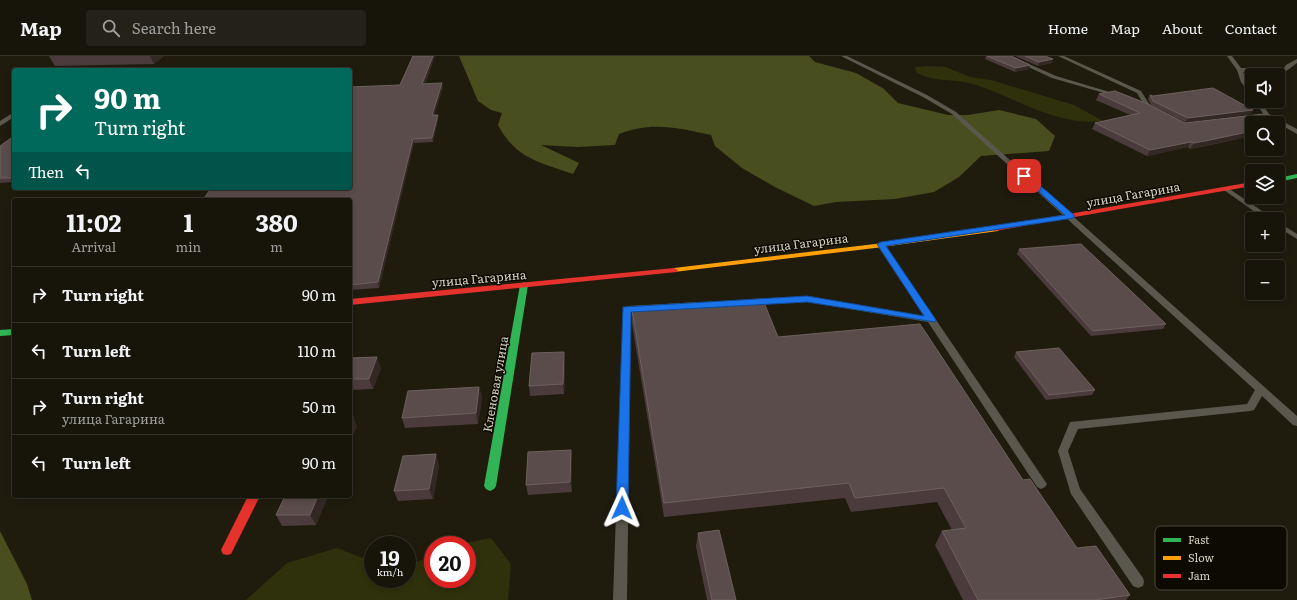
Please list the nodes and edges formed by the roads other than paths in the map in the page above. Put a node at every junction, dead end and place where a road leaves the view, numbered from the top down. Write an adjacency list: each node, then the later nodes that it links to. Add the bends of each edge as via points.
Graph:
1 (843, 56): 25 (lane, via 925,96 954,114)
2 (1007, 56): 10 (lane, via 1054,77)
3 (1060, 56): 12 (lane, via 1139,92)
4 (1229, 56): 7 (lane)
5 (1297, 61): 6 (lane)
6 (1288, 66): 7 (lane, via 1286,70); 8 (lane)
7 (1240, 70): 9 (lane)
8 (1297, 70)
9 (1245, 83)
10 (1128, 99)
11 (1135, 102): 12 (lane)
12 (1148, 107): 14 (lane)
13 (1262, 108): 16 (lane)
14 (1154, 110)
15 (12, 115): 18 (lane)
16 (1267, 115): 17 (lane); 19 (lane)
17 (1259, 116)
18 (0, 124)
19 (1297, 132)
20 (1297, 176): 21 (street)
21 (1285, 179)
22 (1245, 185): 23 (street, улица Гагарина)
23 (1226, 189): 24 (lane); 25 (street, улица Гагарина)
24 (1260, 212)
25 (1071, 217): 28 (street, улица Гагарина); 36 (lane)
26 (1285, 229): 27 (lane)
27 (1297, 237)
28 (881, 244): 29 (street, улица Гагарина, via 690,269); 33 (lane)
29 (524, 285): 30 (street, улица Гагарина); 39 (street, Кленовая улица)
30 (352, 302)
31 (744, 303): 33 (lane, via 807,299)
32 (713, 304): 43 (lane, via 627,309)
33 (932, 320): 38 (lane)
34 (12, 332): 35 (street)
35 (0, 333)
36 (1261, 389): 37 (lane); 42 (lane, via 1250,407 1074,425 1063,451 1075,491)
37 (1297, 422)
38 (1041, 484)
39 (490, 486)
40 (253, 498): 41 (street)
41 (227, 550)
42 (1138, 582)
43 (620, 600)

